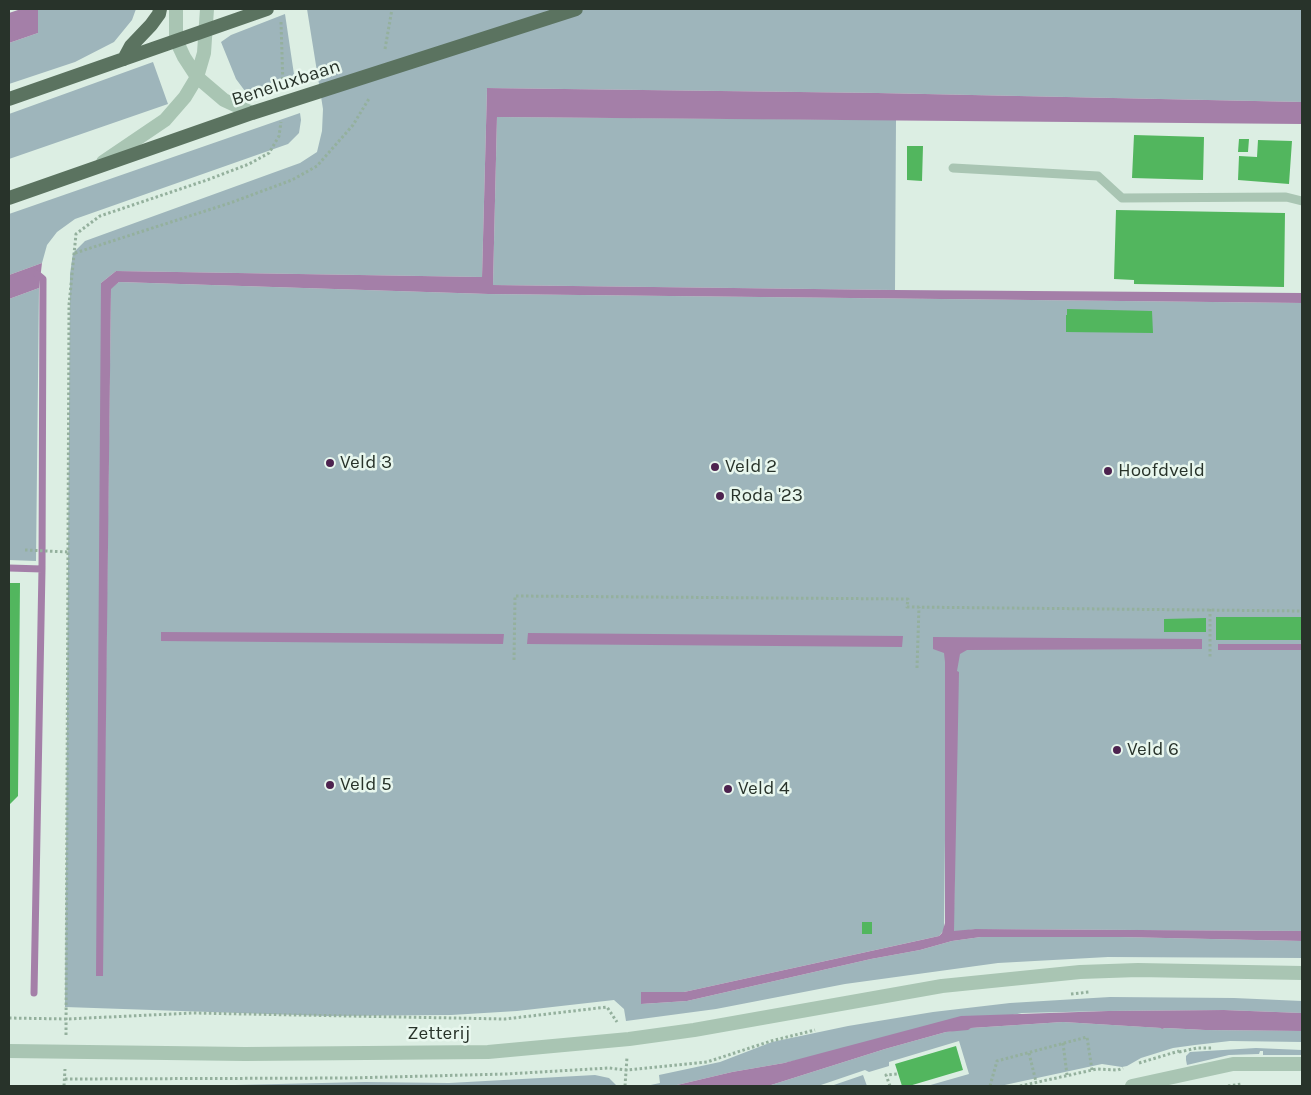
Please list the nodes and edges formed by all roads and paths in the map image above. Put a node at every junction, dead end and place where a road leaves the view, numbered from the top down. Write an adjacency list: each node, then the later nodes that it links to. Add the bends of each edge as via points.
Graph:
1 (160, 9): 11 (main road, via 151,26 131,46)
2 (176, 9): 9 (street)
3 (207, 9): 8 (street)
4 (268, 9): 8 (main road)
5 (392, 9): 10 (path)
6 (576, 9): 15 (main road, Beneluxbaan)
7 (281, 18): 15 (path)
8 (205, 30): 9 (main road); 12 (street, via 204,53)
9 (176, 40): 11 (main road); 12 (street)
10 (385, 49)
11 (124, 59): 14 (main road)
12 (197, 77): 16 (street, via 224,100); 18 (street, via 165,120)
13 (370, 97): 21 (path, via 353,125 317,166 292,180)
14 (9, 99)
15 (283, 104): 16 (main road, Beneluxbaan); 21 (path, via 279,136 269,153 249,164 100,216 76,234)
16 (252, 113): 18 (main road, Beneluxbaan)
17 (953, 168): 20 (lane, via 1098,176 1122,198 1286,197)
18 (92, 170): 19 (main road, Beneluxbaan)
19 (9, 198)
20 (1302, 202)
21 (76, 254): 23 (path, via 69,305)
22 (24, 550): 23 (path)
23 (68, 552): 32 (path)
24 (919, 607): 25 (path); 28 (path, via 908,607 908,599 515,596); 29 (path)
25 (1210, 609): 26 (path); 27 (path)
26 (1302, 610)
27 (1210, 658)
28 (514, 660)
29 (917, 668)
30 (1302, 974): 33 (street, Zetterij, via 1138,970 1080,972 942,986 730,1025)
31 (9, 1018): 32 (path)
32 (67, 1019): 33 (path, via 193,1013 505,1019 607,1007); 37 (path)
33 (629, 1038): 37 (street, Zetterij, via 488,1052); 49 (path)
34 (1063, 1043): 38 (path); 42 (path, via 1087,1037); 44 (path)
35 (9, 1051): 37 (street, Zetterij)
36 (1179, 1051): 40 (path)
37 (66, 1052)
38 (1029, 1053): 46 (path); 51 (path, via 997,1061)
39 (1302, 1064): 47 (street, via 1233,1064)
40 (1134, 1065)
41 (1126, 1067): 42 (path)
42 (1092, 1070): 44 (path)
43 (898, 1074): 50 (path, via 886,1075)
44 (1067, 1075): 46 (path)
45 (65, 1080): 48 (path)
46 (1036, 1082): 52 (path)
47 (1162, 1083): 53 (street)
48 (64, 1086)
49 (625, 1086)
50 (890, 1086)
51 (990, 1086)
52 (1020, 1086)
53 (1132, 1086)

